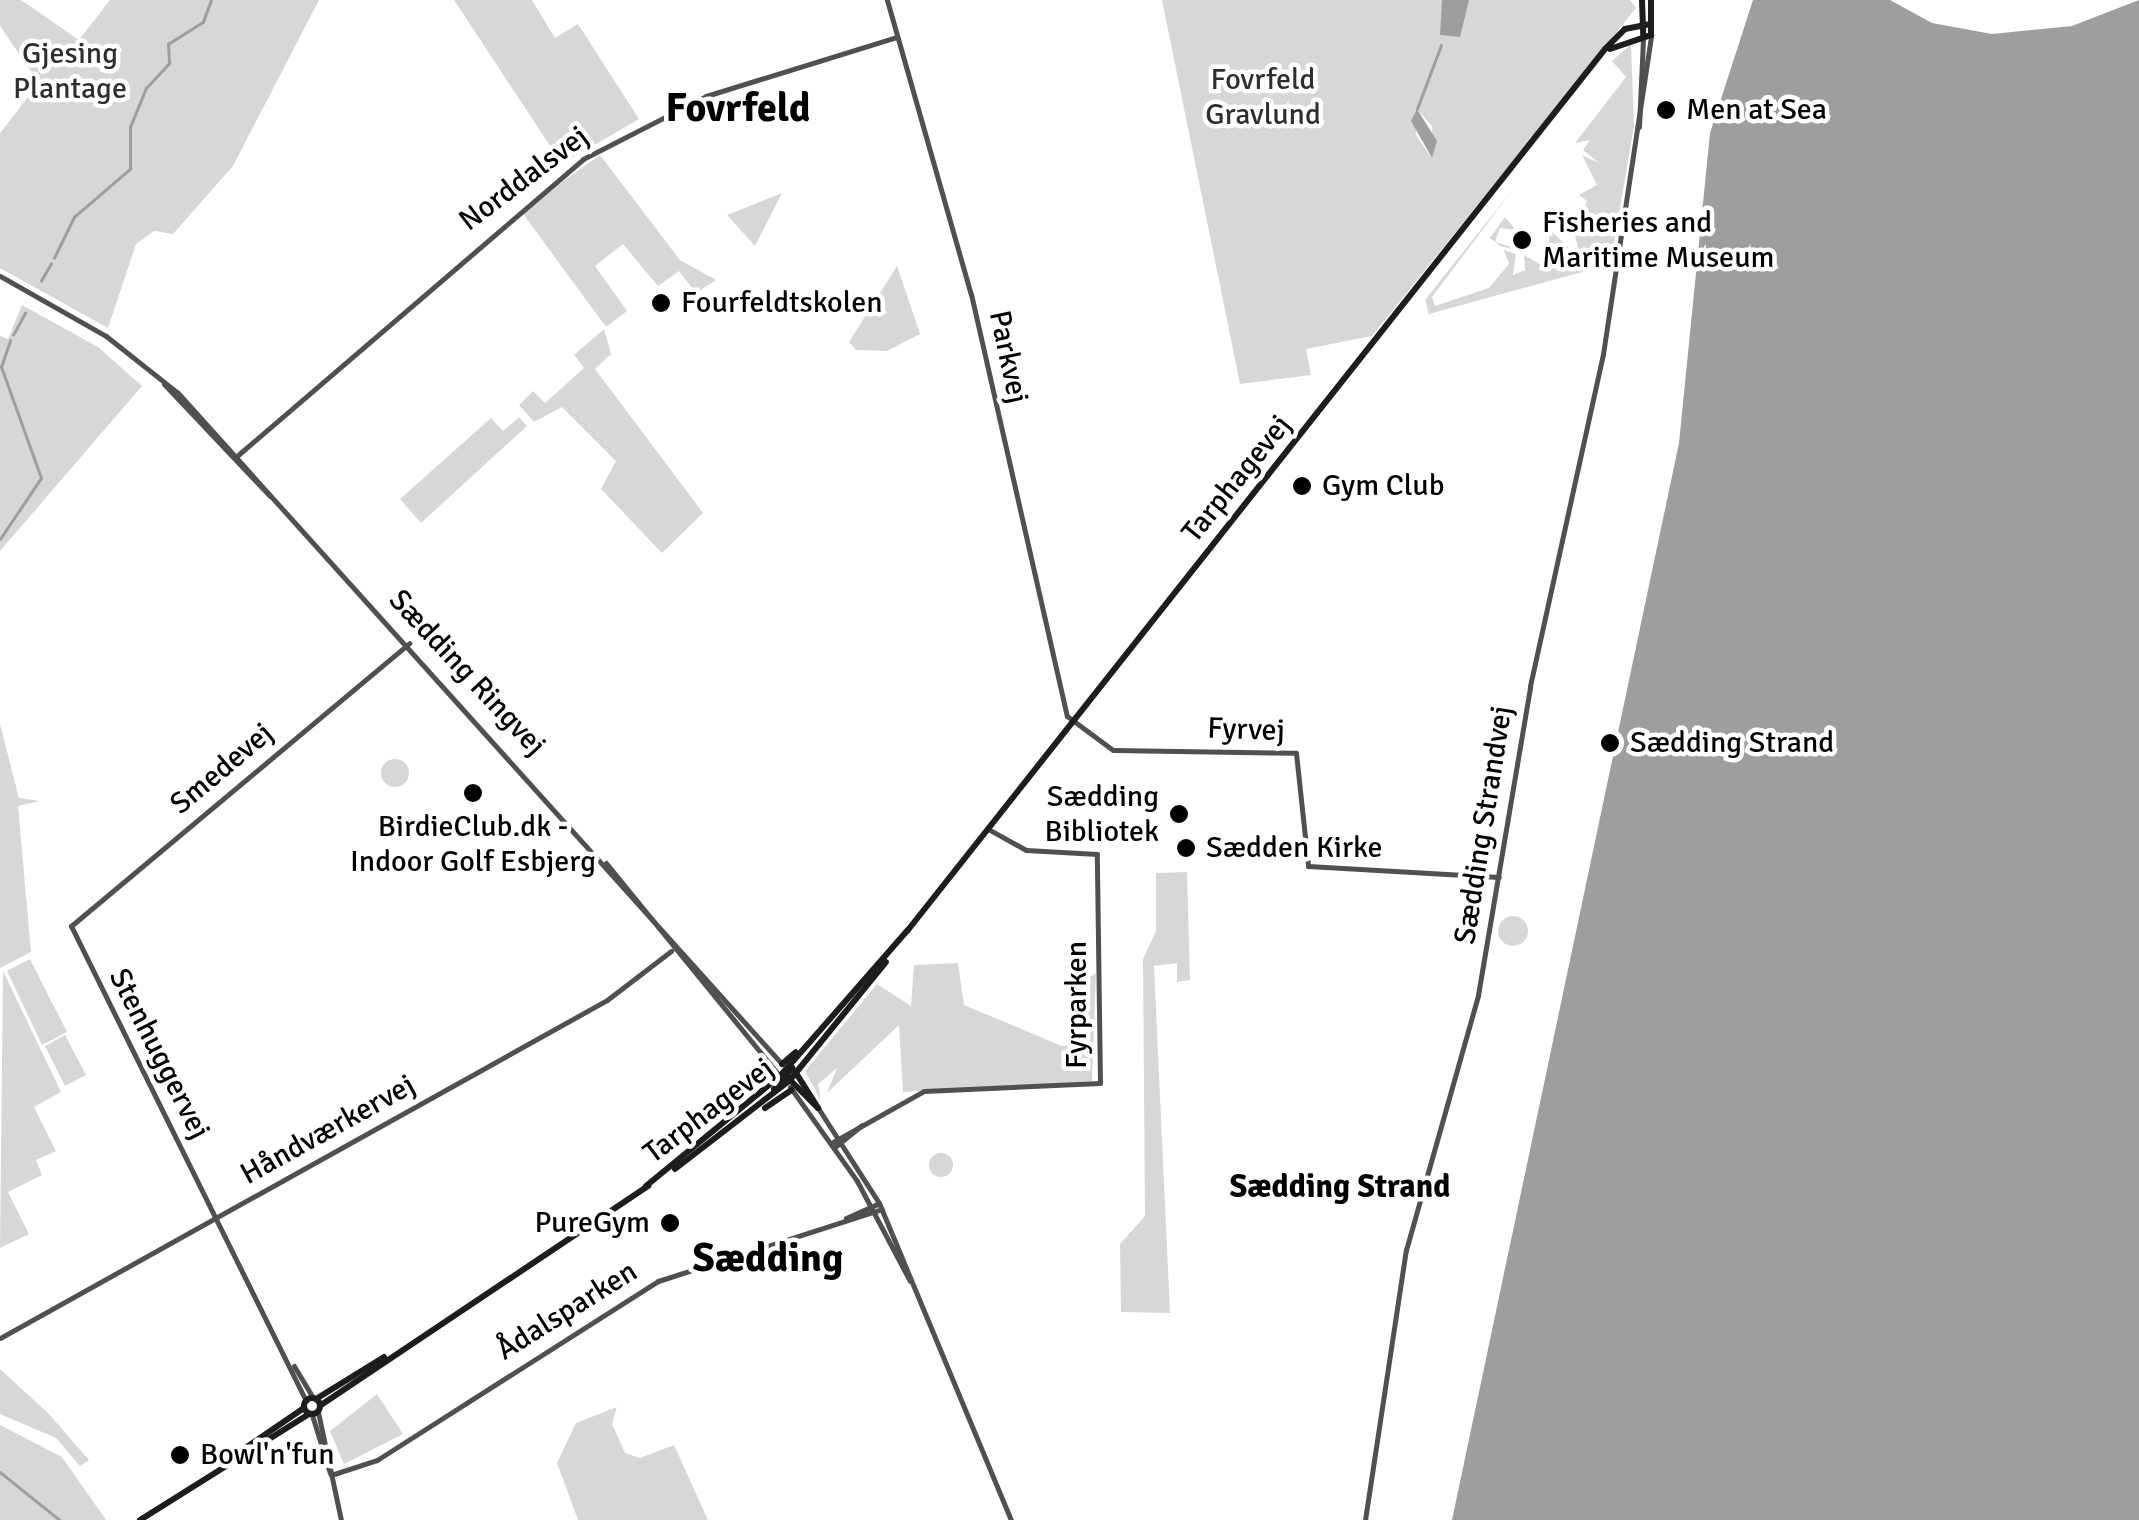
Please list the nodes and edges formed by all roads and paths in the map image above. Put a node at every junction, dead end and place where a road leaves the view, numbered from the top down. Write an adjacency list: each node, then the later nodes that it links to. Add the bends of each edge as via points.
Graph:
1 (887, 0): 6 (street, Parkvej)
2 (1642, 0): 4 (main road)
3 (1651, 0): 4 (main road)
4 (1647, 24): 5 (main road, Sædding Strandvej); 7 (main road, Tarphagevej)
5 (1647, 35): 7 (main road, Tarphagevej); 8 (street, Sædding Strandvej); 9 (street, Sædding Strandvej)
6 (897, 38): 15 (street, Norddalsvej, via 706,96 583,159 498,223); 18 (street, Parkvej, via 972,294 1056,692)
7 (1601, 57): 18 (main road, Tarphagevej)
8 (1642, 63): 9 (street); 10 (street, Sædding Strandvej)
9 (1650, 83): 10 (street); 11 (street, Sædding Strandvej)
10 (1640, 85): 11 (street, Sædding Strandvej)
11 (1640, 135): 21 (street, Sædding Strandvej)
12 (0, 276): 13 (street, Sædding Ringvej)
13 (131, 353): 14 (street, Sædding Ringvej); 15 (street, Sædding Ringvej)
14 (201, 423): 15 (street); 16 (street, Sædding Ringvej)
15 (244, 455): 16 (street, Sædding Ringvej)
16 (294, 518): 17 (street, Sædding Ringvej)
17 (410, 643): 20 (street, Sædding Ringvej); 23 (street, Smedevej, via 80,916)
18 (1074, 724): 19 (main road, Tarphagevej); 21 (street, Fyrvej, via 1112,750 1296,753 1308,866)
19 (990, 830): 22 (main road, Tarphagevej); 28 (street, Fyrparken, via 1015,847 1088,849 1098,858 1102,1079 924,1091)
20 (604, 861): 24 (street, Sædding Ringvej); 25 (street, Sædding Ringvej)
21 (1500, 877): 39 (street, Sædding Strandvej, via 1478,995 1406,1250)
22 (908, 930): 25 (main road, Tarphagevej); 25 (main road, Tarphagevej)
23 (72, 934): 32 (street, Stenhuggervej)
24 (671, 951): 25 (street, Sædding Ringvej); 32 (street, Håndværkervej, via 606,1000)
25 (788, 1076): 26 (main road); 27 (main road); 27 (main road); 29 (street, Sædding Ringvej); 30 (main road, Tarphagevej)
26 (818, 1108): 28 (street, Sædding Ringvej)
27 (742, 1122): 30 (main road, Tarphagevej)
28 (841, 1139): 29 (street, Fyrparken); 31 (street, Sædding Ringvej)
29 (834, 1144): 31 (street, Sædding Ringvej)
30 (646, 1186): 34 (main road, Tarphagevej)
31 (877, 1208): 35 (street, Ådalsparken, via 658,1281 378,1460); 38 (street, Sædding Ringvej)
32 (216, 1218): 33 (street, Håndværkervej); 34 (street, Stenhuggervej)
33 (0, 1338)
34 (312, 1406): 35 (street, Stenhuggervej); 36 (main road, Tarphagevej)
35 (331, 1476): 37 (street, Stenhuggervej)
36 (140, 1520)
37 (341, 1520)
38 (1011, 1520)
39 (1364, 1520)

